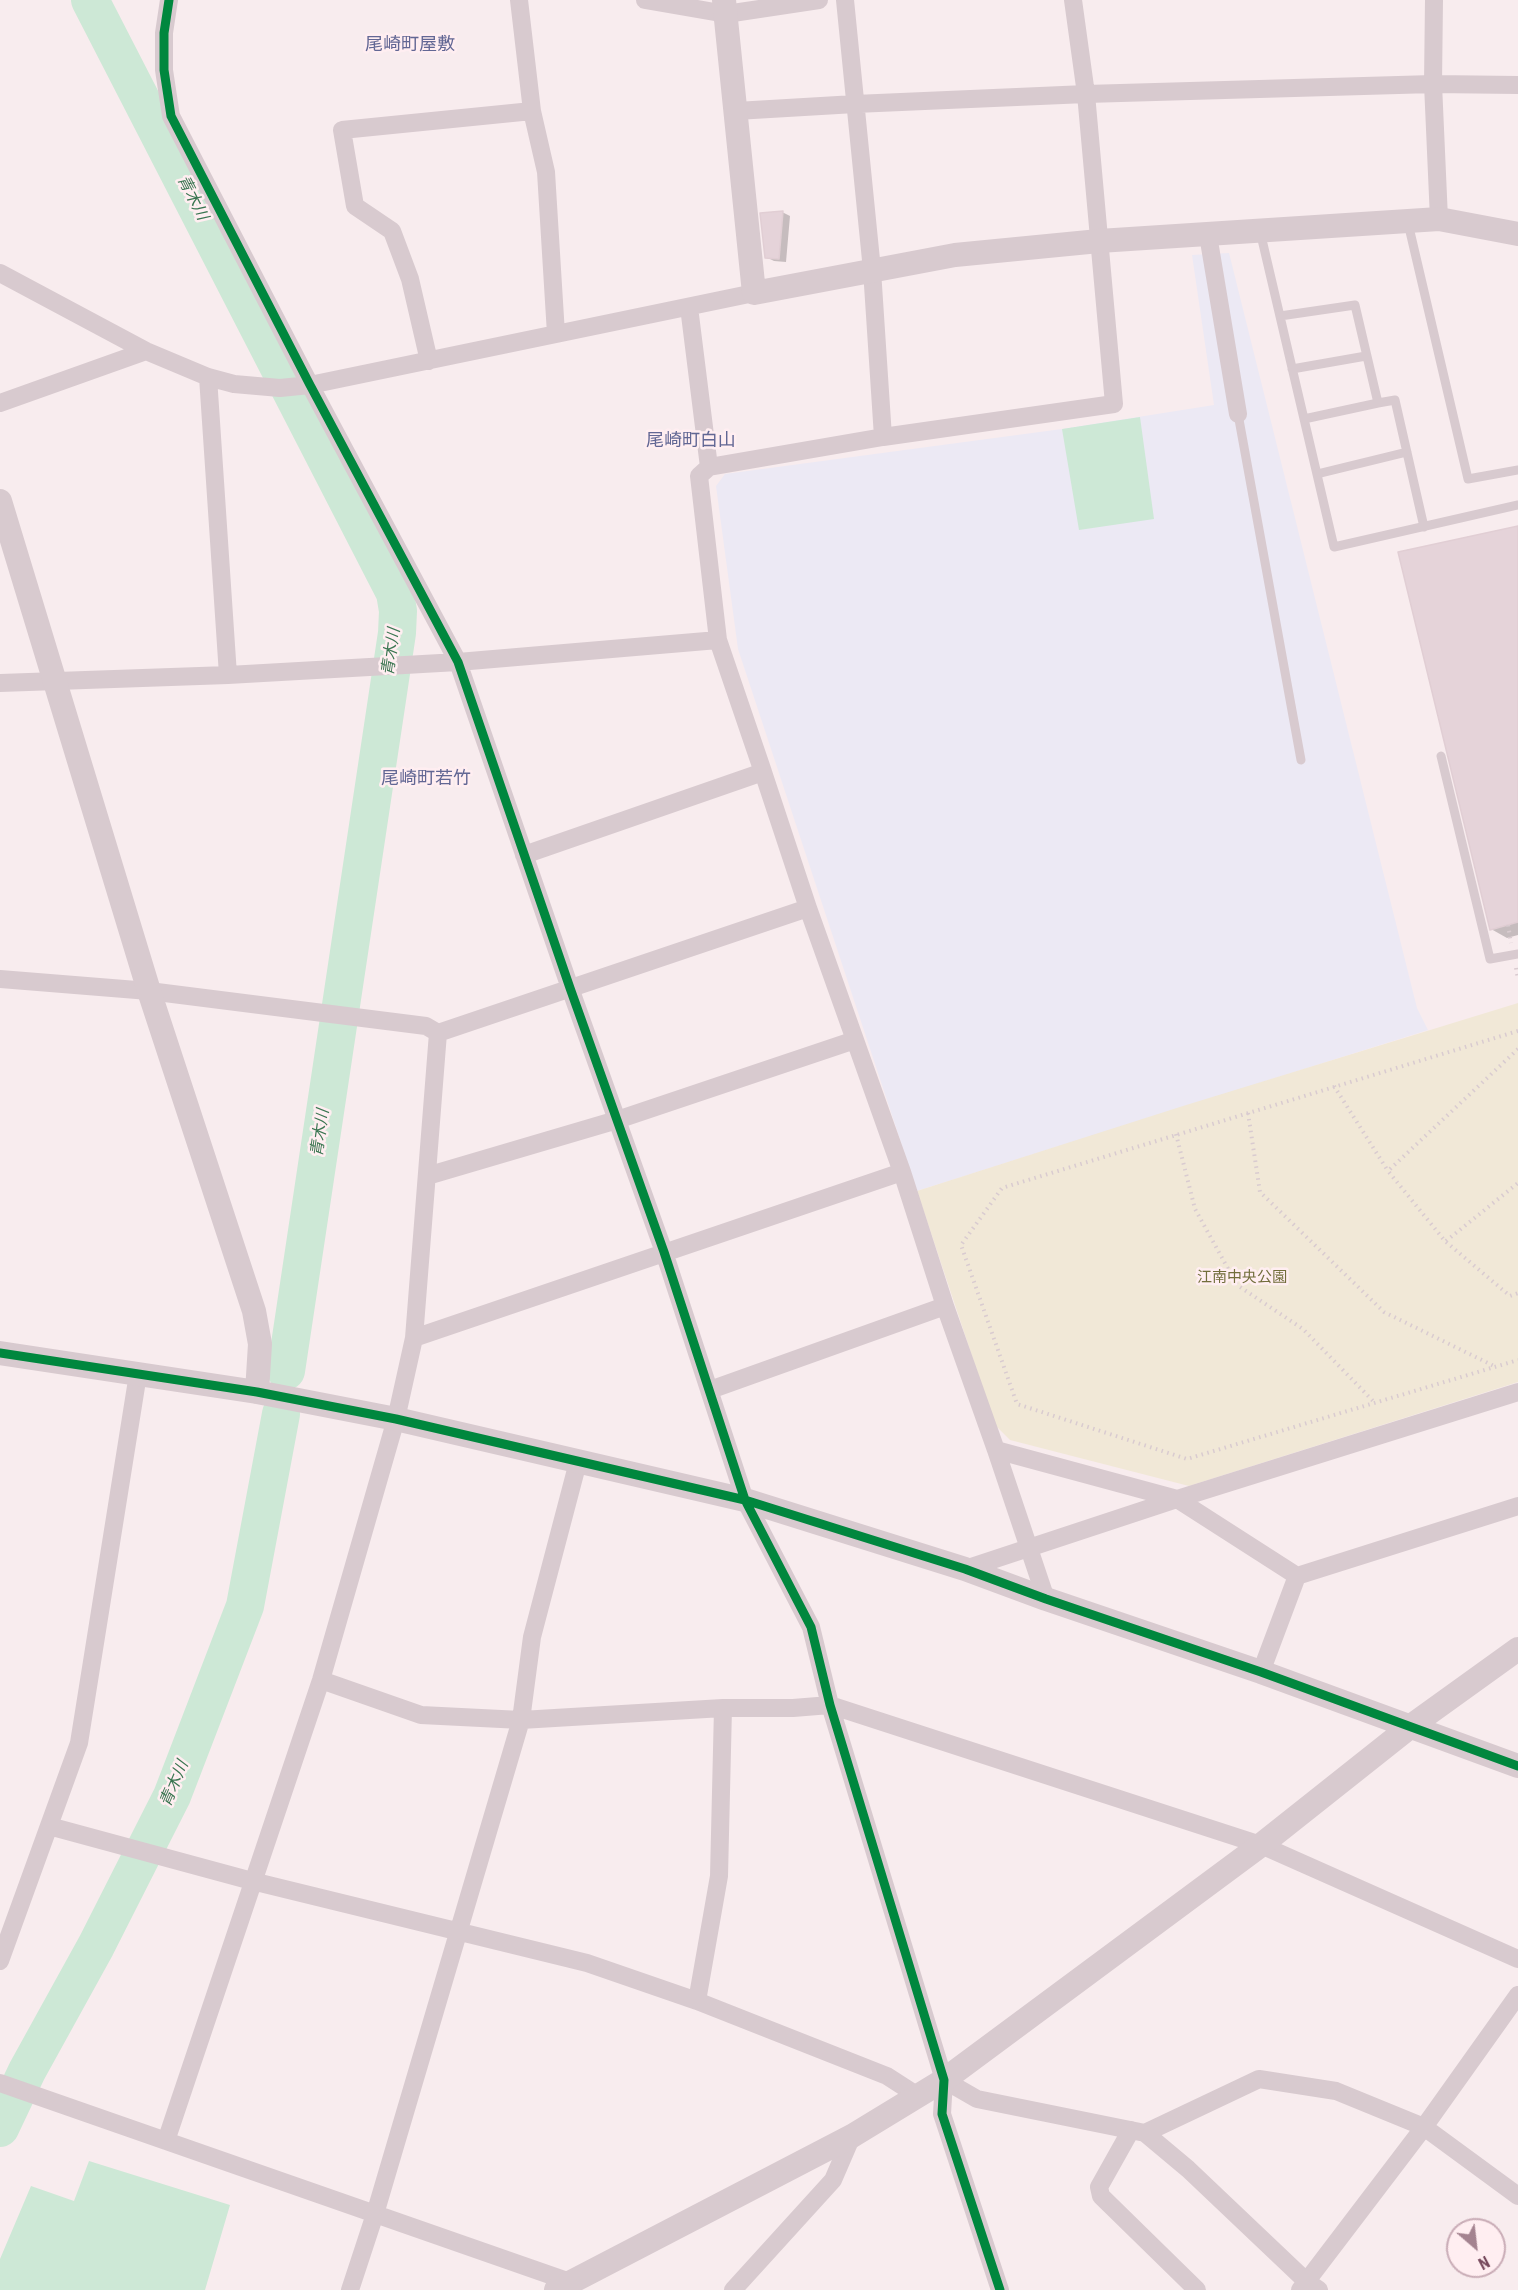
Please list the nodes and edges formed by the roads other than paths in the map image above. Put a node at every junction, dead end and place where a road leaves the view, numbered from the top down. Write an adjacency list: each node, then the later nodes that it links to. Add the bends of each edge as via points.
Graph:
1 (170, 0): 32 (street, via 164,33 164,70 171,116)
2 (519, 0): 13 (street)
3 (645, 0): 8 (street)
4 (819, 0): 8 (street)
5 (845, 0): 12 (street)
6 (1073, 0): 11 (street)
7 (1434, 0): 9 (street)
8 (725, 7): 14 (street)
9 (1433, 84): 10 (street); 11 (street); 15 (street)
10 (1518, 84)
11 (1086, 94): 12 (street); 20 (street)
12 (855, 104): 14 (street); 21 (street)
13 (532, 111): 26 (street, via 546,172); 29 (street, via 342,130 355,206 392,231 410,279)
14 (736, 111): 23 (street)
15 (1438, 219): 16 (street); 18 (street)
16 (1408, 221): 17 (street); 40 (lane, via 1468,479)
17 (1260, 231): 19 (street); 25 (lane)
18 (1518, 234)
19 (1208, 235): 20 (street); 35 (street)
20 (1099, 241): 21 (street, via 955,255); 37 (street, via 1114,404)
21 (872, 270): 23 (street); 37 (street)
22 (0, 273): 27 (street)
23 (754, 293): 24 (street)
24 (689, 307): 26 (street); 39 (street)
25 (1280, 316): 28 (lane, via 1354,305); 30 (lane)
26 (556, 334): 29 (street)
27 (146, 351): 31 (street); 33 (street)
28 (1366, 356): 30 (lane); 34 (lane)
29 (429, 361): 32 (street)
30 (1292, 369): 36 (lane)
31 (207, 377): 32 (street, via 234,384); 47 (street)
32 (306, 386): 46 (street)
33 (0, 403)
34 (1378, 404): 36 (lane); 38 (lane, via 1395,400)
35 (1238, 414): 51 (lane)
36 (1304, 419): 41 (lane)
37 (883, 437): 39 (street)
38 (1407, 452): 41 (lane); 44 (lane)
39 (709, 466): 45 (street, via 699,476)
40 (1518, 470)
41 (1317, 474): 44 (lane, via 1334,547)
42 (0, 501): 48 (street)
43 (1518, 505): 44 (lane)
44 (1424, 527)
45 (718, 640): 46 (street); 52 (street)
46 (458, 662): 47 (street); 53 (street)
47 (228, 675): 48 (street)
48 (54, 681): 49 (street); 58 (street)
49 (0, 683)
50 (1441, 756): 55 (lane, via 1490,959)
51 (1301, 760)
52 (763, 772): 53 (street); 54 (street)
53 (524, 855): 57 (street)
54 (808, 908): 57 (street); 60 (street)
55 (1518, 954)
56 (0, 979): 58 (street)
57 (570, 988): 59 (street); 61 (street)
58 (149, 991): 59 (street, via 426,1026); 70 (street, via 254,1311 260,1344)
59 (438, 1033): 63 (street)
60 (855, 1040): 61 (street); 62 (street)
61 (617, 1120): 63 (street); 64 (street)
62 (902, 1172): 64 (street); 65 (street)
63 (427, 1176): 66 (street)
64 (664, 1252): 66 (street); 69 (street)
65 (945, 1306): 69 (street); 73 (street)
66 (414, 1338): 72 (street)
67 (0, 1353): 68 (street)
68 (138, 1374): 70 (street); 90 (street, via 79,1743)
69 (710, 1390): 76 (street)
70 (257, 1392): 72 (street)
71 (1518, 1392): 75 (street)
72 (396, 1419): 74 (street); 84 (street)
73 (996, 1450): 75 (street); 78 (street)
74 (578, 1462): 76 (street); 87 (street, via 532,1637)
75 (1177, 1499): 78 (street); 80 (street)
76 (745, 1500): 79 (street); 85 (street, via 811,1627)
77 (1518, 1506): 80 (street)
78 (1028, 1549): 79 (street); 81 (street)
79 (965, 1569): 81 (street)
80 (1297, 1575): 83 (street)
81 (1046, 1599): 83 (street)
82 (1518, 1649): 88 (street)
83 (1261, 1672): 88 (street)
84 (321, 1680): 87 (street, via 421,1715); 92 (street)
85 (830, 1705): 86 (street); 91 (street); 98 (street)
86 (723, 1708): 87 (street); 97 (street, via 718,1876)
87 (521, 1720): 93 (street)
88 (1411, 1726): 89 (street); 91 (street)
89 (1518, 1766)
90 (49, 1826): 92 (street); 95 (street)
91 (1261, 1845): 94 (street); 98 (street)
92 (252, 1881): 93 (street); 104 (street)
93 (460, 1931): 97 (street, via 587,1963); 106 (street)
94 (1518, 1959)
95 (0, 1961)
96 (1518, 1995): 101 (street)
97 (697, 2001): 100 (street, via 887,2076)
98 (944, 2080): 100 (street); 102 (street, via 977,2099); 111 (street, via 942,2114)
99 (14, 2088): 104 (street)
100 (918, 2096): 103 (street)
101 (1424, 2127): 102 (street, via 1335,2091 1259,2079); 105 (street); 107 (street)
102 (1138, 2132): 107 (street, via 1188,2169); 112 (street, via 1099,2187 1101,2196)
103 (852, 2136): 108 (street); 110 (street, via 833,2180)
104 (166, 2141): 106 (street)
105 (1518, 2196)
106 (375, 2214): 108 (street); 109 (street)
107 (1308, 2287)
108 (569, 2288)
109 (350, 2290)
110 (733, 2290)
111 (1000, 2290)
112 (1197, 2290)

